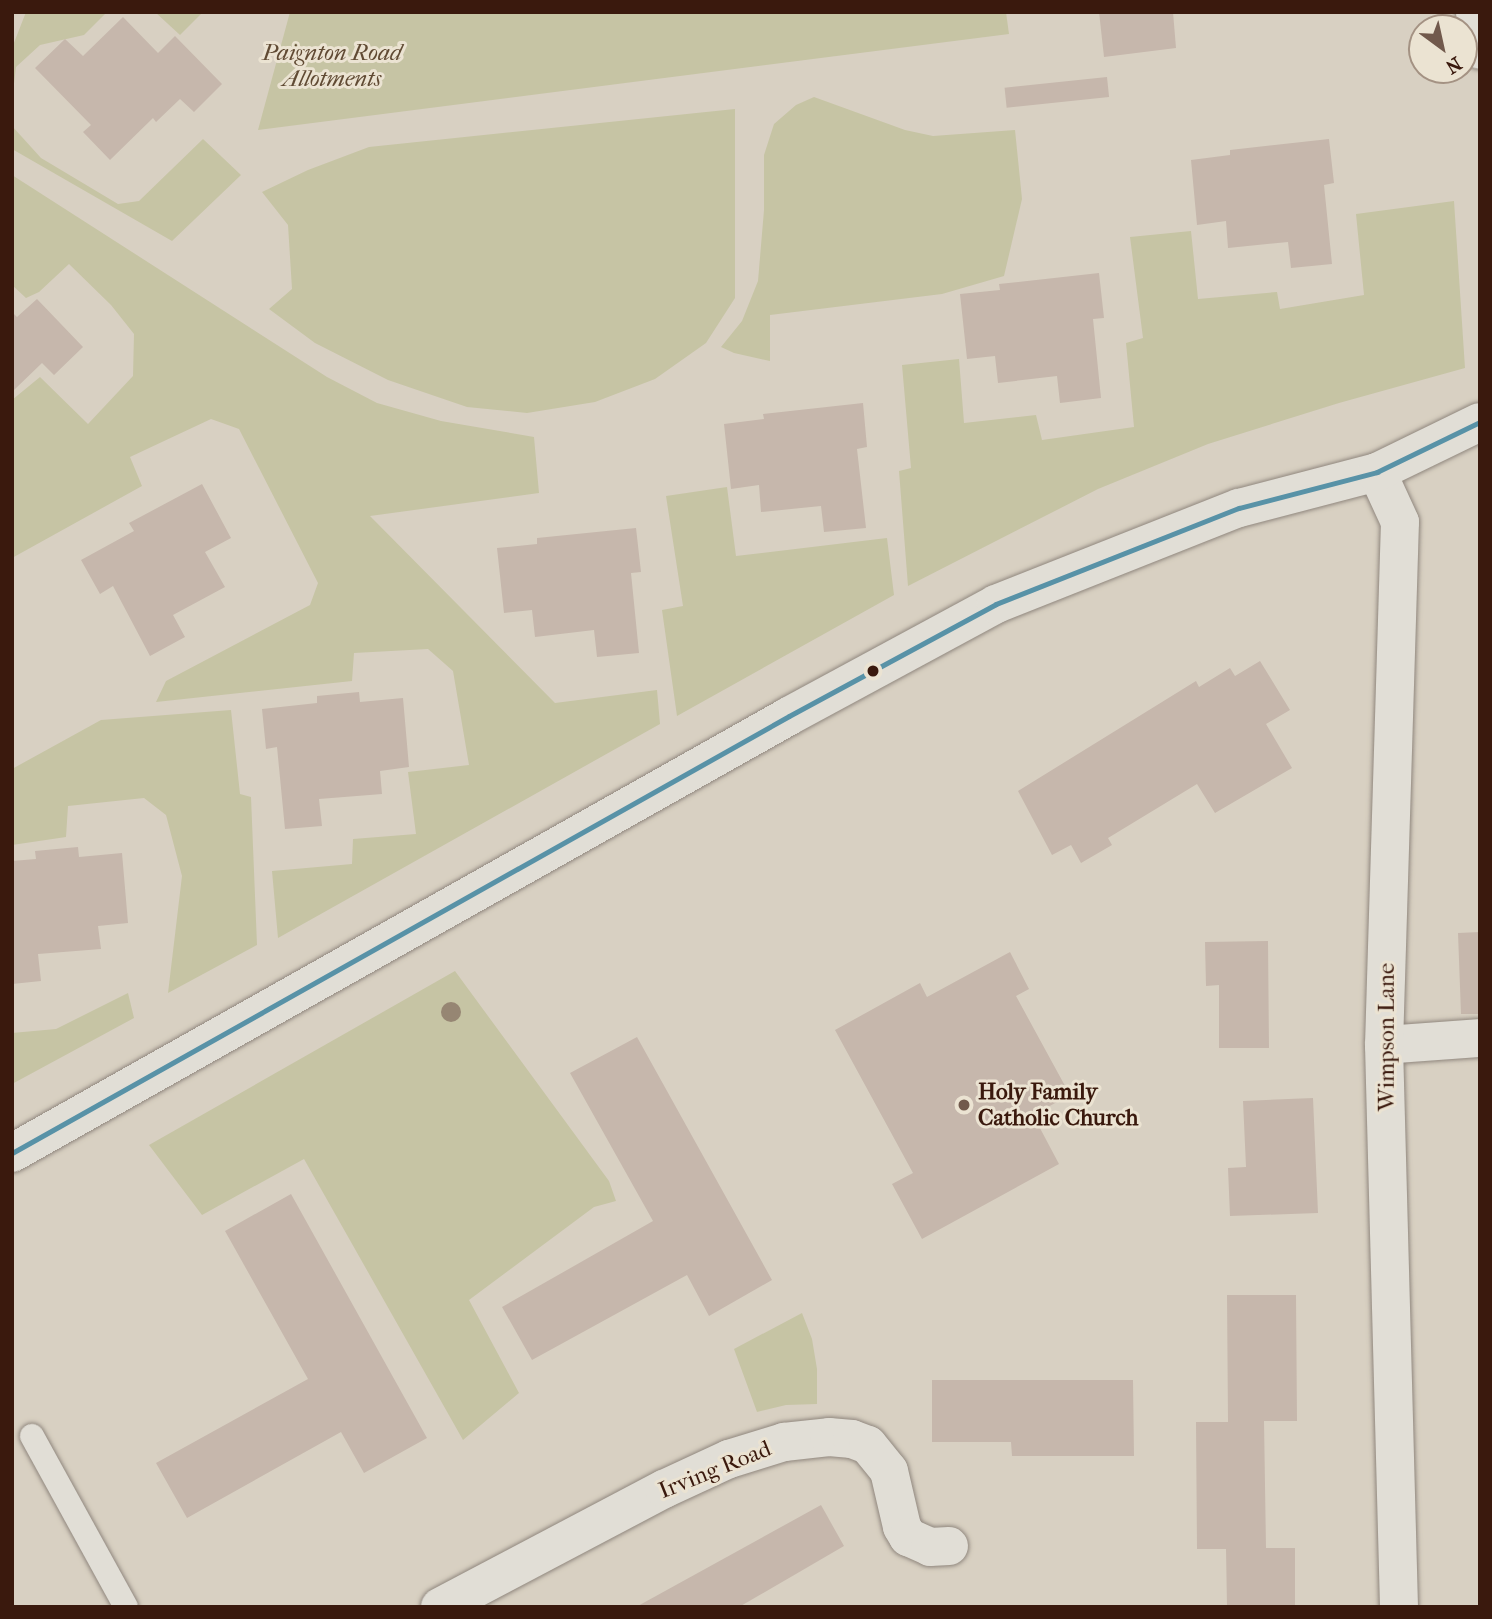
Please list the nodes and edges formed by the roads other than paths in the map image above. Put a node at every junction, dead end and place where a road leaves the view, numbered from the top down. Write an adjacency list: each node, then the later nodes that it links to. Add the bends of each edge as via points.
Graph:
1 (1475, 12): 2 (street)
2 (1480, 50)
3 (1480, 422): 4 (street)
4 (1377, 472): 6 (street, Wimpson Lane, via 1401,522); 7 (street, via 1233,511 996,604)
5 (1480, 1038): 6 (street)
6 (1384, 1045): 13 (street, Wimpson Lane)
7 (12, 1153)
8 (32, 1436): 11 (lane)
9 (949, 1546): 10 (street, Irving Road, via 930,1547 908,1537 889,1471 868,1445 829,1437 783,1442 729,1459)
10 (480, 1598): 12 (street, Irving Road)
11 (125, 1607)
12 (440, 1607)
13 (1399, 1607)

